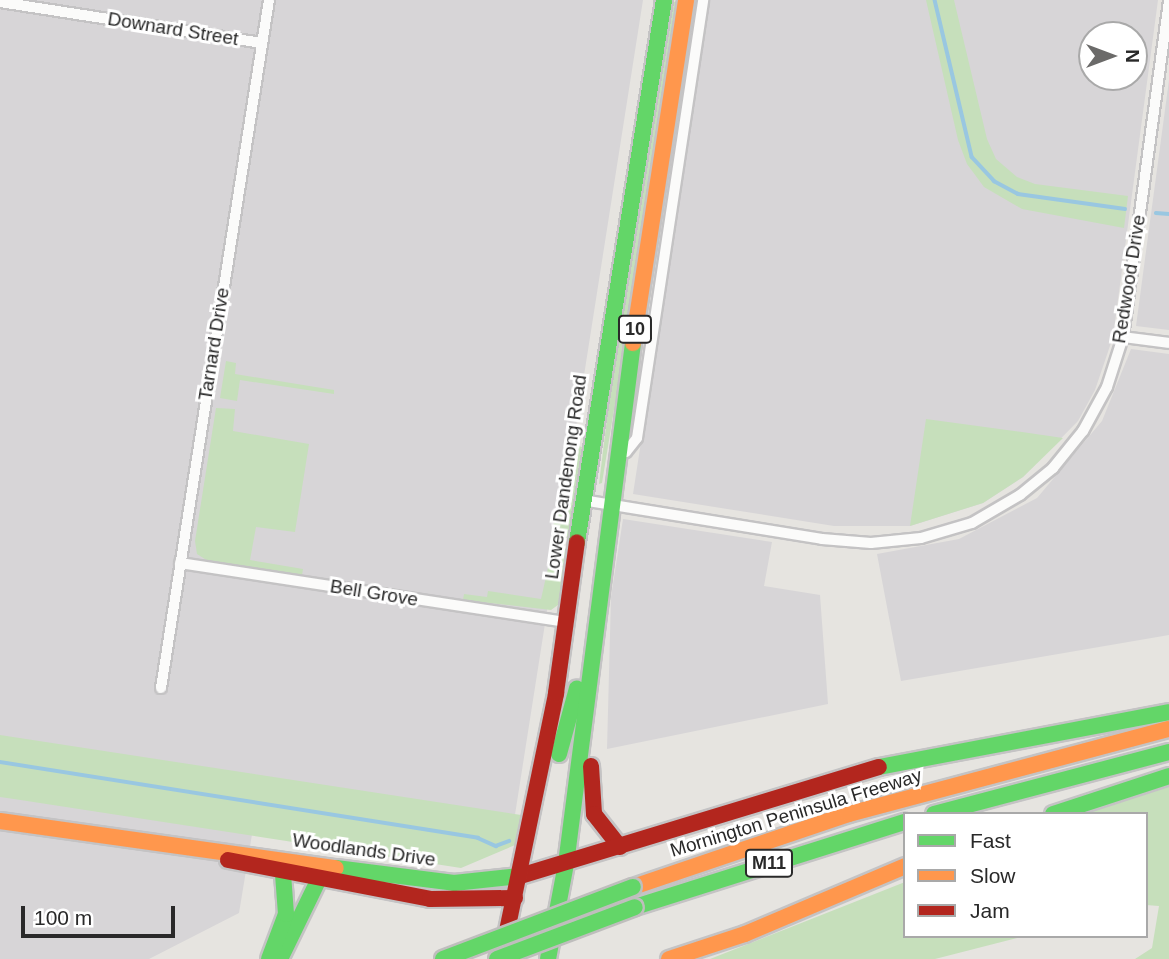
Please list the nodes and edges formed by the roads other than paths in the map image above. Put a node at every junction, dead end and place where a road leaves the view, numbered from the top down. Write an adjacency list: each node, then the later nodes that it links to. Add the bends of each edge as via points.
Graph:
1 (269, 0): 7 (street, Tarnard Drive)
2 (664, 0): 11 (main road, Lower Dandenong Road / 10)
3 (686, 0): 10 (main road, 10)
4 (703, 0): 10 (street, via 637,438 626,452)
5 (1168, 0): 8 (street, Redwood Drive)
6 (0, 2): 7 (street, Downard Street)
7 (262, 43): 13 (street, Tarnard Drive)
8 (1123, 337): 9 (street); 12 (street, Redwood Drive, via 1107,387 1083,431 1053,468 1020,495 972,523 921,538 871,542)
9 (1169, 343)
10 (616, 453): 12 (main road, 10)
11 (582, 500): 12 (street, Redwood Drive); 14 (main road, Lower Dandenong Road / 10)
12 (611, 505): 15 (main road, 10)
13 (180, 563): 14 (street, Bell Grove); 17 (street, Tarnard Drive)
14 (567, 622): 32 (main road, Lower Dandenong Road / 10)
15 (592, 631): 16 (main road, 10); 32 (main road)
16 (590, 659): 26 (main road, via 595,721 591,802 601,827); 28 (main road, 10)
17 (161, 688)
18 (1169, 712): 26 (main road, Woodlands Drive, via 906,759)
19 (1169, 729): 38 (main road, Mornington Peninsula Freeway / M11, bridge, via 849,814 633,887)
20 (1169, 752): 22 (main road)
21 (1169, 776): 23 (main road)
22 (941, 812)
23 (1059, 812)
24 (0, 821): 27 (main road, Woodlands Drive)
25 (903, 823): 39 (main road, Mornington Peninsula Freeway / M11, bridge, via 635,906)
26 (620, 847): 28 (main road, Woodlands Drive)
27 (203, 852): 30 (main road, Woodlands Drive); 31 (main road, Woodlands Drive)
28 (566, 864): 32 (main road, Woodlands Drive); 40 (main road, 10)
29 (903, 867): 35 (main road)
30 (336, 868): 32 (main road, Woodlands Drive, via 446,883); 33 (main road)
31 (283, 874): 33 (main road, Woodlands Drive); 36 (main road, via 286,914)
32 (526, 875): 34 (main road)
33 (318, 881): 34 (main road, Woodlands Drive, via 436,900); 37 (main road, via 294,938)
34 (515, 898): 39 (main road)
35 (696, 951): 41 (main road); 42 (main road)
36 (269, 959)
37 (278, 959)
38 (443, 959)
39 (499, 959)
40 (548, 959)
41 (669, 959)
42 (679, 959)

